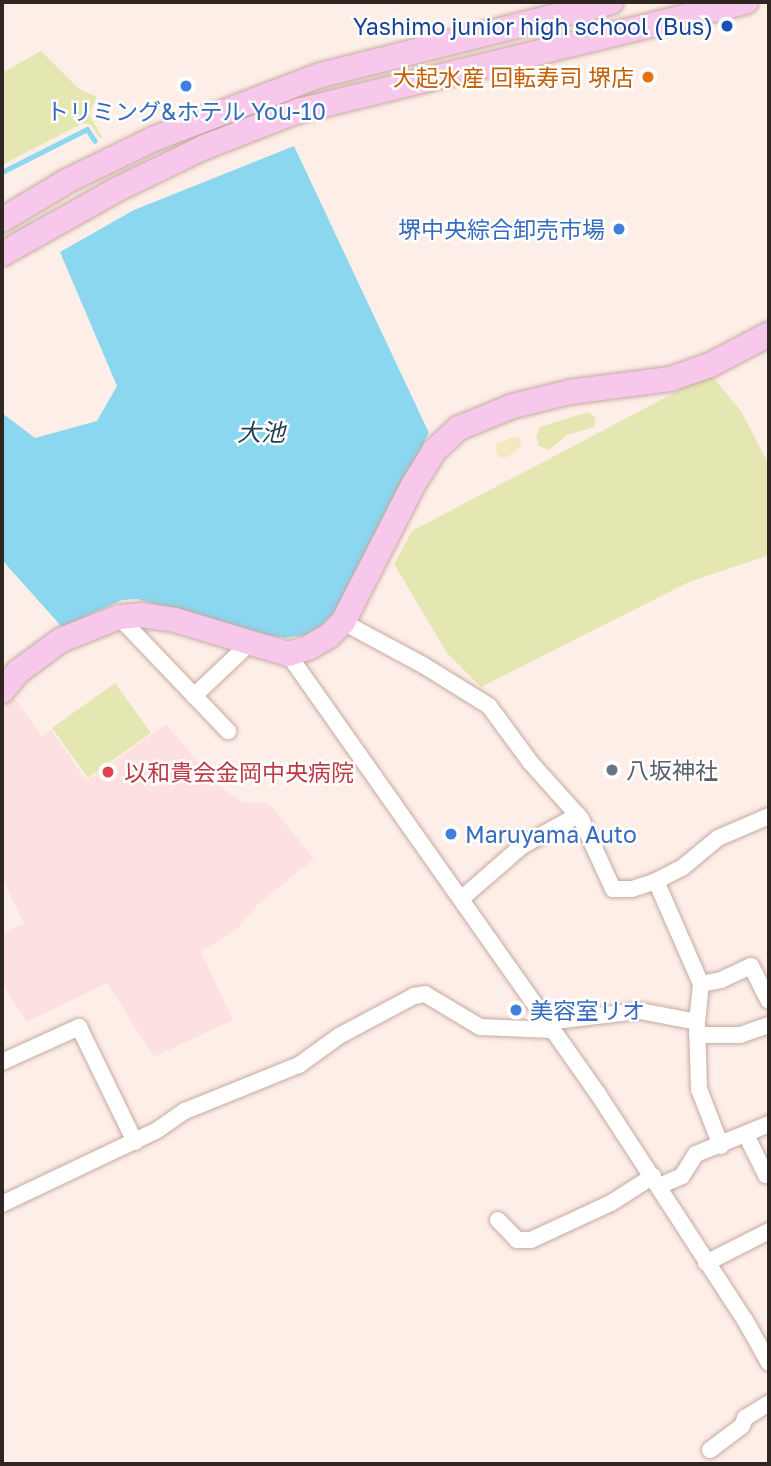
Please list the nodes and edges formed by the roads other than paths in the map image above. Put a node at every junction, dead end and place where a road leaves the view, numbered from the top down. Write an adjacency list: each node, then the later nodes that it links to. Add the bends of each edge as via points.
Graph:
1 (611, 2): 3 (main road, via 321,75 153,139 67,181)
2 (746, 2): 4 (main road, via 298,111 205,147 118,189)
3 (2, 220)
4 (2, 254)
5 (769, 334): 7 (main road, via 710,365 670,379 570,392 513,406 459,428 434,452 413,485)
6 (119, 617): 8 (main road, via 175,620); 10 (main road, via 61,640 19,671); 11 (street)
7 (343, 622): 9 (main road, via 308,648); 13 (street, via 489,706 531,763)
8 (252, 641): 9 (main road); 11 (street)
9 (288, 654): 16 (street)
10 (2, 691)
11 (194, 696): 12 (street)
12 (228, 731)
13 (578, 815): 15 (street, via 613,888 632,889); 16 (street, via 522,846)
14 (769, 816): 15 (street, via 718,838 683,867)
15 (656, 881): 17 (street)
16 (461, 899): 20 (street)
17 (701, 984): 18 (street, via 751,966); 21 (street)
18 (769, 1001)
19 (769, 1025): 21 (street, via 740,1035)
20 (549, 1026): 21 (street, via 640,1011); 25 (street, via 480,1027 425,994 414,996 339,1035 299,1065 185,1111); 28 (street)
21 (697, 1029): 26 (street, via 699,1089)
22 (2, 1062): 25 (street, via 79,1027)
23 (769, 1124): 24 (street)
24 (746, 1135): 26 (street); 27 (street, via 766,1175)
25 (135, 1142): 29 (street)
26 (721, 1146): 28 (street, via 696,1154 682,1176)
27 (769, 1173)
28 (656, 1181): 30 (street, via 531,1240 517,1240); 32 (street)
29 (2, 1204)
30 (498, 1220)
31 (769, 1231): 32 (street)
32 (706, 1263): 33 (street)
33 (769, 1363)
34 (769, 1403): 35 (street)
35 (710, 1450)

